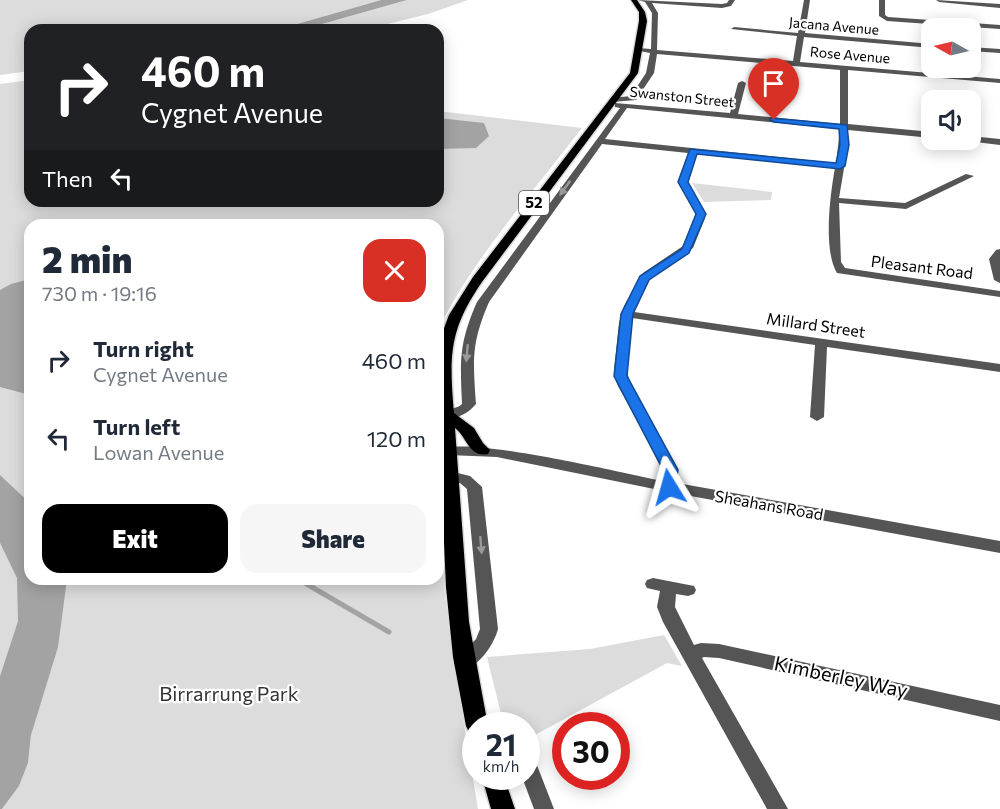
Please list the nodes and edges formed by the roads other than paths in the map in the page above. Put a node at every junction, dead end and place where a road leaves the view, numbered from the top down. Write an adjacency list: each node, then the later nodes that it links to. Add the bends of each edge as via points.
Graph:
1 (635, 0): 2 (street); 14 (main road, 52, via 643,17)
2 (647, 0): 7 (street); 16 (street, via 656,13)
3 (807, 0): 12 (street)
4 (882, 0): 10 (street, via 882,19)
5 (939, 0): 6 (street)
6 (957, 2): 8 (street)
7 (730, 4)
8 (994, 6)
9 (996, 18): 10 (street)
10 (1000, 28)
11 (734, 29): 12 (street, Jacana Avenue)
12 (801, 35): 13 (street, Jacana Avenue); 18 (street)
13 (921, 45)
14 (638, 50): 16 (street, Rose Avenue); 22 (main road, 52, via 634,73)
15 (981, 50): 17 (street)
16 (654, 51): 18 (street, Rose Avenue); 22 (street, via 650,73 633,98)
17 (1000, 51)
18 (796, 63): 19 (street, Rose Avenue)
19 (844, 68): 20 (street, Rose Avenue); 25 (street)
20 (1000, 81)
21 (742, 83): 24 (street)
22 (611, 102): 23 (street, Swanston Street); 40 (main road, 52, via 498,250 461,307 445,343)
23 (625, 106): 24 (street, Swanston Street); 28 (street)
24 (733, 116): 25 (street, Swanston Street)
25 (844, 127): 26 (street, Swanston Street); 31 (street)
26 (921, 134)
27 (981, 140): 29 (street)
28 (600, 141): 30 (street); 40 (street, one-way to 40, via 489,291 472,327 467,349 469,404)
29 (1000, 142)
30 (693, 151): 31 (street); 37 (street, via 683,182 701,214 689,245 644,279)
31 (840, 166): 33 (street)
32 (969, 176): 33 (street, via 906,206)
33 (834, 200): 36 (street, Pleasant Road, via 836,273)
34 (1000, 252): 35 (street, via 994,260)
35 (999, 278): 36 (street)
36 (999, 294)
37 (627, 314): 38 (street, Millard Street); 45 (street, via 621,376 671,470)
38 (821, 342): 39 (street, Millard Street); 41 (street)
39 (1000, 368)
40 (447, 416): 42 (main road, via 469,431); 44 (main road, 52)
41 (817, 417)
42 (482, 450): 43 (street, Sheahans Road); 44 (street, Sheahans Road)
43 (522, 459): 44 (street, Sheahans Road); 45 (street, Sheahans Road)
44 (449, 463): 51 (main road, 52); 51 (street, one-way to 51, via 474,487 489,629 482,645)
45 (669, 487): 46 (street, Sheahans Road)
46 (946, 536): 47 (street, Sheahans Road); 48 (street, Sheahans Road)
47 (1000, 538)
48 (1000, 547)
49 (670, 587): 50 (street, via 667,613)
50 (691, 656): 52 (street, Kimberley Way, via 701,650 719,651); 58 (street)
51 (463, 663): 53 (main road, 52)
52 (997, 711)
53 (474, 712)
54 (497, 790): 56 (main road)
55 (537, 790): 57 (street)
56 (503, 809)
57 (544, 809)
58 (778, 809)

